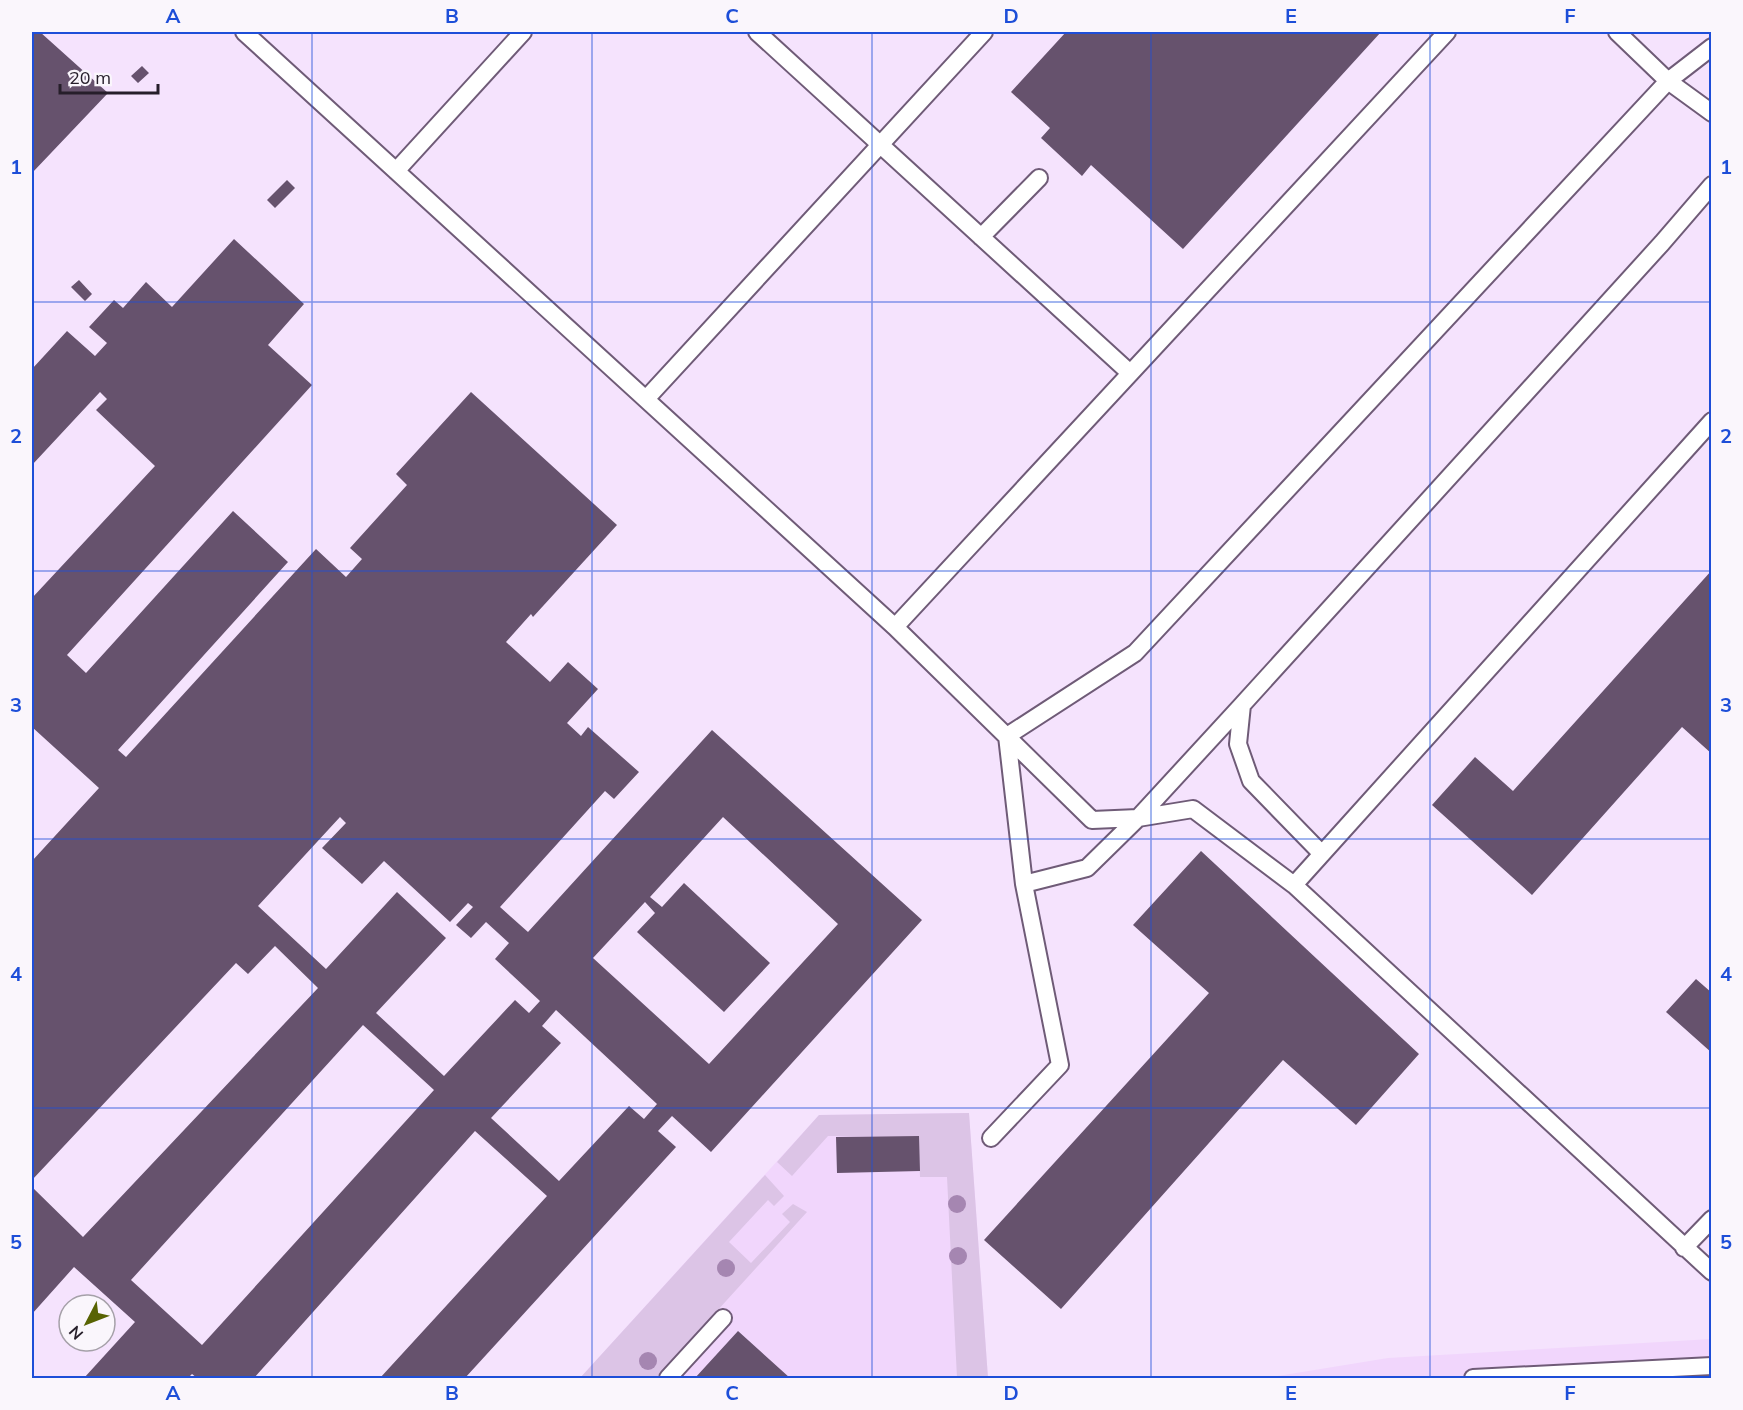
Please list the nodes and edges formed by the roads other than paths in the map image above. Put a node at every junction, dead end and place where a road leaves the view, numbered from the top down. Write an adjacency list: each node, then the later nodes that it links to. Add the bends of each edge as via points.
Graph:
1 (244, 32): 11 (lane)
2 (524, 32): 11 (lane)
3 (757, 32): 10 (lane)
4 (984, 32): 10 (lane)
5 (1447, 32): 15 (lane)
6 (1617, 32): 8 (lane)
7 (1712, 46): 8 (lane)
8 (1668, 81): 9 (lane); 20 (lane, via 1135,653)
9 (1712, 113)
10 (880, 144): 14 (lane); 16 (lane)
11 (396, 171): 16 (lane)
12 (1039, 178): 14 (lane)
13 (1712, 185): 19 (lane)
14 (981, 237): 15 (lane)
15 (1130, 373): 18 (lane)
16 (646, 399): 18 (lane)
17 (1712, 421): 22 (lane)
18 (895, 627): 20 (lane)
19 (1242, 705): 21 (lane); 22 (lane, via 1238,744 1251,781)
20 (1007, 736): 21 (lane, via 1092,820); 23 (lane)
21 (1138, 818): 23 (lane, via 1087,868); 24 (lane, via 1193,809)
22 (1322, 854): 24 (lane)
23 (1024, 884): 25 (lane, via 1060,1065)
24 (1294, 885): 27 (lane)
25 (991, 1138)
26 (1712, 1219): 27 (lane)
27 (1684, 1248): 28 (lane)
28 (1712, 1272)
29 (723, 1318): 31 (lane)
30 (1712, 1366): 32 (lane)
31 (668, 1378)
32 (1473, 1378)

